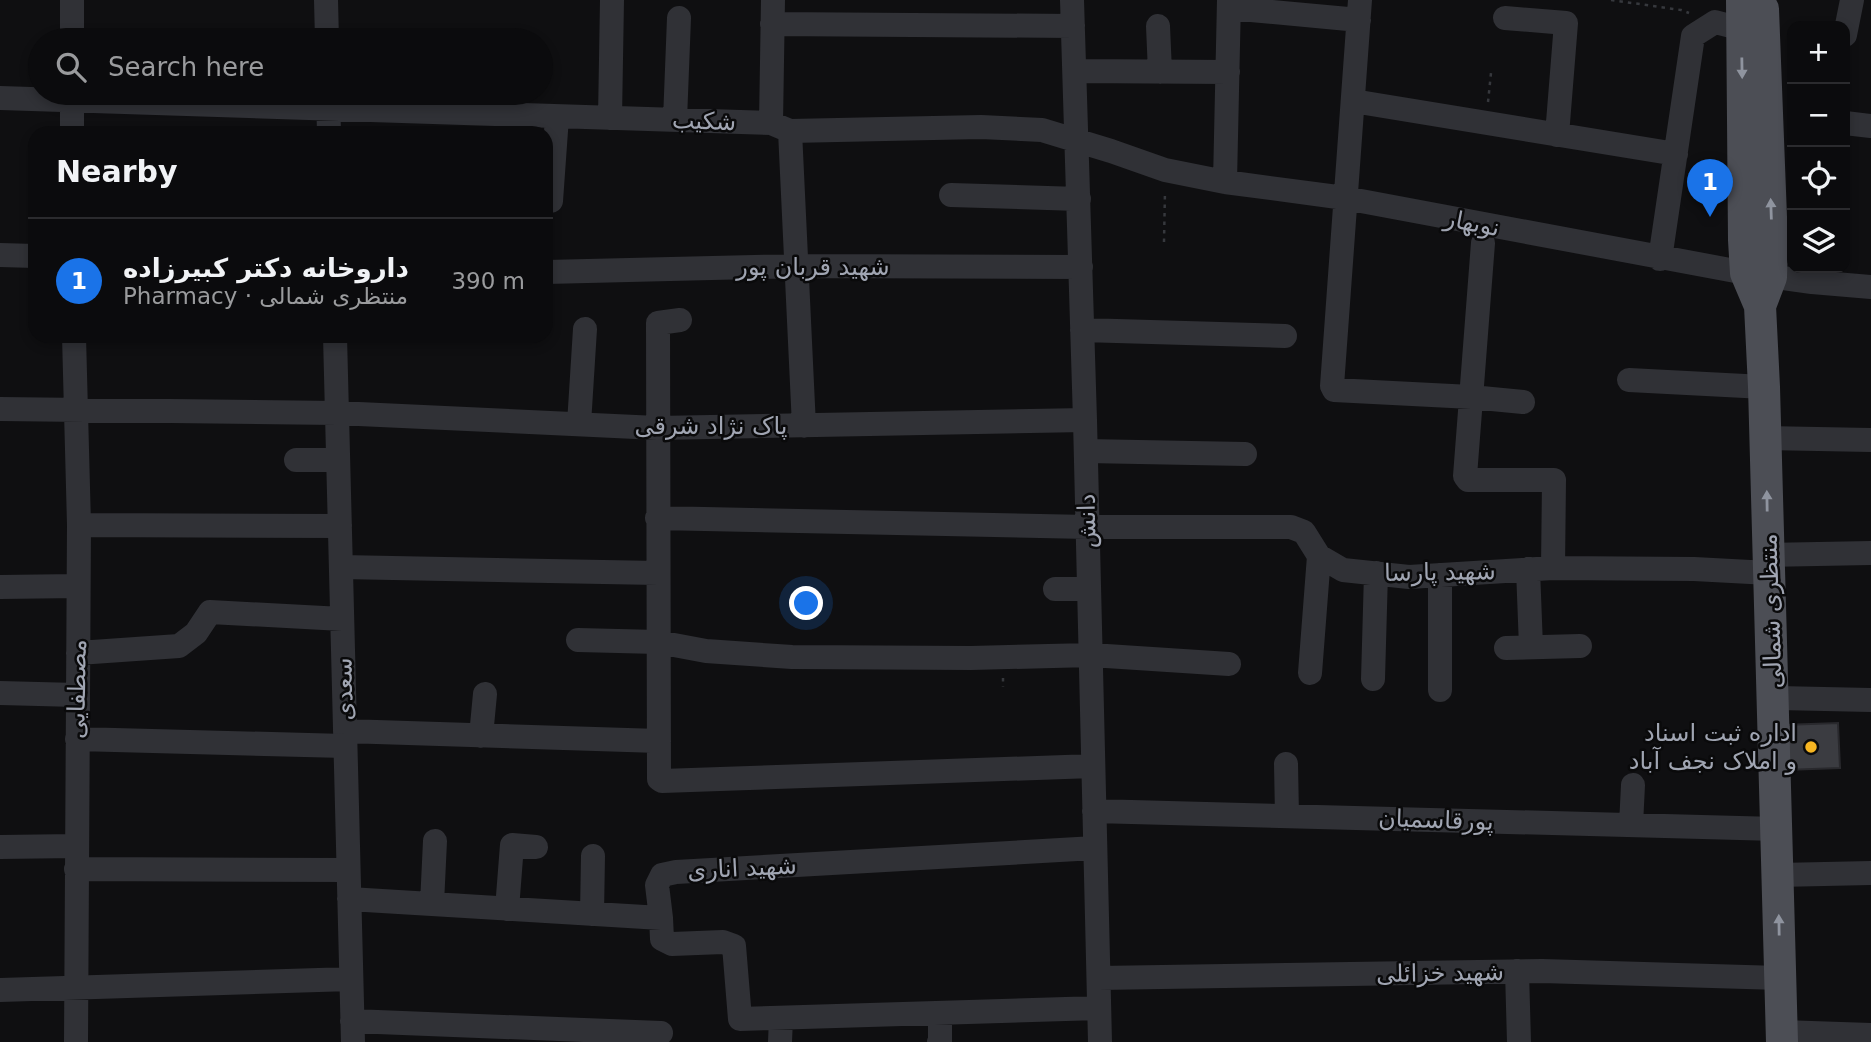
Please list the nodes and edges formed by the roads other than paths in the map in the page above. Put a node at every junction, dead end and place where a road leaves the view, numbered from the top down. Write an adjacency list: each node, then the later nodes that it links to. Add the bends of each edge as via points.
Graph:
1 (72, 0): 16 (street)
2 (326, 0): 17 (street)
3 (612, 0): 30 (street)
4 (1072, 0): 14 (street, دانش)
5 (1762, 0): 51 (main road, منتظری شمالی, one-way to 5, via 1772,243)
6 (1852, 0): 13 (street)
7 (1229, 4): 8 (street); 20 (street)
8 (1359, 10): 23 (street)
9 (773, 12): 14 (street); 35 (street)
10 (1733, 17): 38 (street, via 1693,36); 51 (main road, منتظری شمالی, one-way to 51, via 1744,240)
11 (679, 18): 31 (street)
12 (1505, 18): 36 (street, via 1566,23)
13 (1848, 21)
14 (1073, 26): 18 (street, دانش)
15 (1158, 26): 19 (street)
16 (72, 28)
17 (327, 28)
18 (1075, 71): 19 (street); 37 (street, دانش)
19 (1160, 72): 20 (street)
20 (1227, 72): 40 (street)
21 (28, 97): 22 (street, شکیب)
22 (0, 98)
23 (1353, 101): 36 (street); 42 (street)
24 (72, 105): 33 (street)
25 (216, 105): 28 (street, شکیب)
26 (397, 105): 28 (street, شکیب)
27 (437, 105): 29 (street, شکیب)
28 (328, 112)
29 (557, 117): 30 (street, شکیب); 39 (street)
30 (610, 118): 31 (street, شکیب)
31 (676, 120): 35 (street, شکیب)
32 (1850, 123): 34 (street)
33 (72, 126)
34 (1871, 126)
35 (780, 127): 37 (street, شکیب, via 981,127 1042,130); 48 (street)
36 (1557, 135): 38 (street)
37 (1077, 140): 40 (street, نوبهار, via 1166,170); 43 (street, دانش)
38 (1675, 154): 47 (street)
39 (553, 173)
40 (1225, 182): 42 (street, نوبهار)
41 (951, 195): 43 (street)
42 (1346, 198): 47 (street, نوبهار); 62 (street, via 1334,390)
43 (1079, 199): 49 (street, دانش)
44 (1483, 243): 62 (street)
45 (0, 255): 46 (street)
46 (28, 256)
47 (1660, 259): 51 (street, نوبهار)
48 (797, 267): 49 (street, شهید قربان پور); 50 (street, شهید قربان پور); 69 (street)
49 (1081, 267): 56 (street, دانش)
50 (553, 272)
51 (1759, 275): 52 (street, نوبهار); 61 (main road, منتظری شمالی)
52 (1813, 275): 53 (street, نوبهار)
53 (1871, 287)
54 (680, 320): 70 (street, via 658,323 647,369)
55 (585, 329): 68 (street)
56 (1082, 330): 57 (street); 67 (street, دانش)
57 (1285, 336)
58 (74, 343): 65 (street, مصطفایی)
59 (335, 343): 66 (street, سعدی)
60 (1629, 380): 61 (street)
61 (1764, 387): 71 (main road, منتظری شمالی)
62 (1471, 397): 63 (street); 85 (street, via 1465,479 1554,480)
63 (1523, 402)
64 (0, 409): 65 (street, پاک نژاد شرقی)
65 (75, 409): 66 (street, پاک نژاد شرقی); 78 (street, مصطفایی)
66 (337, 413): 68 (street, پاک نژاد شرقی); 76 (street, سعدی)
67 (1085, 420): 69 (street, پاک نژاد شرقی); 73 (street, دانش)
68 (579, 424): 70 (street, پاک نژاد شرقی)
69 (804, 426): 70 (street, پاک نژاد شرقی)
70 (657, 428): 77 (street)
71 (1766, 438): 72 (street); 83 (main road, منتظری شمالی, one-way to 71)
72 (1871, 440)
73 (1086, 452): 74 (street); 80 (street, دانش)
74 (1245, 454)
75 (296, 460): 76 (street)
76 (338, 460): 79 (street, سعدی)
77 (657, 518): 80 (street, شهید پارسا); 87 (street)
78 (79, 525): 79 (street); 90 (street, مصطفایی)
79 (340, 526): 84 (street, سعدی)
80 (1088, 527): 82 (street, شهید پارسا, via 1290,527 1304,532); 93 (street, دانش)
81 (1871, 553): 83 (street, شهید پارسا)
82 (1319, 556): 88 (street, شهید پارسا, via 1343,570); 103 (street)
83 (1768, 564): 85 (street, شهید پارسا, via 1694,569); 109 (main road, منتظری شمالی)
84 (341, 568): 87 (street); 94 (street, سعدی)
85 (1553, 568): 86 (street, شهید پارسا)
86 (1528, 569): 89 (street, شهید پارسا); 98 (street)
87 (658, 573): 96 (street)
88 (1376, 573): 89 (street, شهید پارسا); 104 (street)
89 (1440, 575): 105 (street)
90 (78, 586): 91 (street); 100 (street, مصطفایی)
91 (0, 587)
92 (1055, 589): 93 (street)
93 (1089, 589): 101 (street, دانش)
94 (342, 619): 100 (street, via 210,612 196,633 179,646); 112 (street, سعدی)
95 (578, 640): 96 (street)
96 (658, 642): 101 (street, via 706,651 792,657); 114 (street)
97 (1580, 646): 98 (street)
98 (1531, 647): 99 (street)
99 (1506, 649)
100 (78, 653): 108 (street, مصطفایی)
101 (1091, 655): 102 (street); 116 (street, دانش)
102 (1229, 664)
103 (1310, 673)
104 (1373, 679)
105 (1440, 690)
106 (0, 693): 108 (street)
107 (485, 694): 111 (street)
108 (77, 695): 113 (street, مصطفایی)
109 (1774, 698): 110 (street); 121 (main road, منتظری شمالی)
110 (1871, 700)
111 (481, 736): 112 (street); 114 (street)
112 (345, 738): 113 (street); 128 (street, سعدی)
113 (77, 739): 127 (street, مصطفایی)
114 (659, 741): 116 (street, via 662,781)
115 (1286, 764): 119 (street)
116 (1093, 765): 118 (street, دانش)
117 (1633, 785): 120 (street)
118 (1094, 811): 119 (street, پورقاسمیان); 125 (street, دانش)
119 (1287, 816): 120 (street, پورقاسمیان)
120 (1632, 825): 121 (street, پورقاسمیان)
121 (1777, 829): 130 (main road, منتظری شمالی)
122 (435, 841): 132 (street)
123 (0, 847): 127 (street)
124 (536, 848): 133 (street, via 512,845)
125 (1096, 848): 135 (street, شهید اناری, via 676,872 662,875 657,885); 137 (street, دانش)
126 (593, 856): 134 (street)
127 (76, 858): 128 (street); 140 (street, مصطفایی)
128 (348, 870): 131 (street, سعدی)
129 (1871, 873): 130 (street)
130 (1778, 875): 138 (main road, منتظری شمالی, one-way to 130)
131 (349, 899): 132 (street); 139 (street, سعدی)
132 (432, 904): 133 (street)
133 (507, 909): 134 (street)
134 (592, 914): 135 (street)
135 (661, 918): 144 (street, via 662,939 672,944 723,942 734,946 740,1019)
136 (1517, 971): 137 (street, شهید خزائلی); 138 (street, شهید خزائلی); 153 (street)
137 (1099, 978): 142 (street, دانش)
138 (1780, 978): 148 (main road, منتظری شمالی)
139 (351, 979): 140 (street); 145 (street, سعدی)
140 (75, 988): 141 (street); 150 (street, مصطفایی)
141 (0, 990)
142 (1100, 1008): 143 (street); 152 (street, دانش)
143 (940, 1013): 144 (street); 151 (street)
144 (781, 1030)
145 (352, 1031): 146 (street)
146 (661, 1033)
147 (1871, 1035): 149 (street)
148 (1782, 1037): 149 (street)
149 (1842, 1038)
150 (76, 1042)
151 (939, 1042)
152 (1100, 1042)
153 (1519, 1042)

